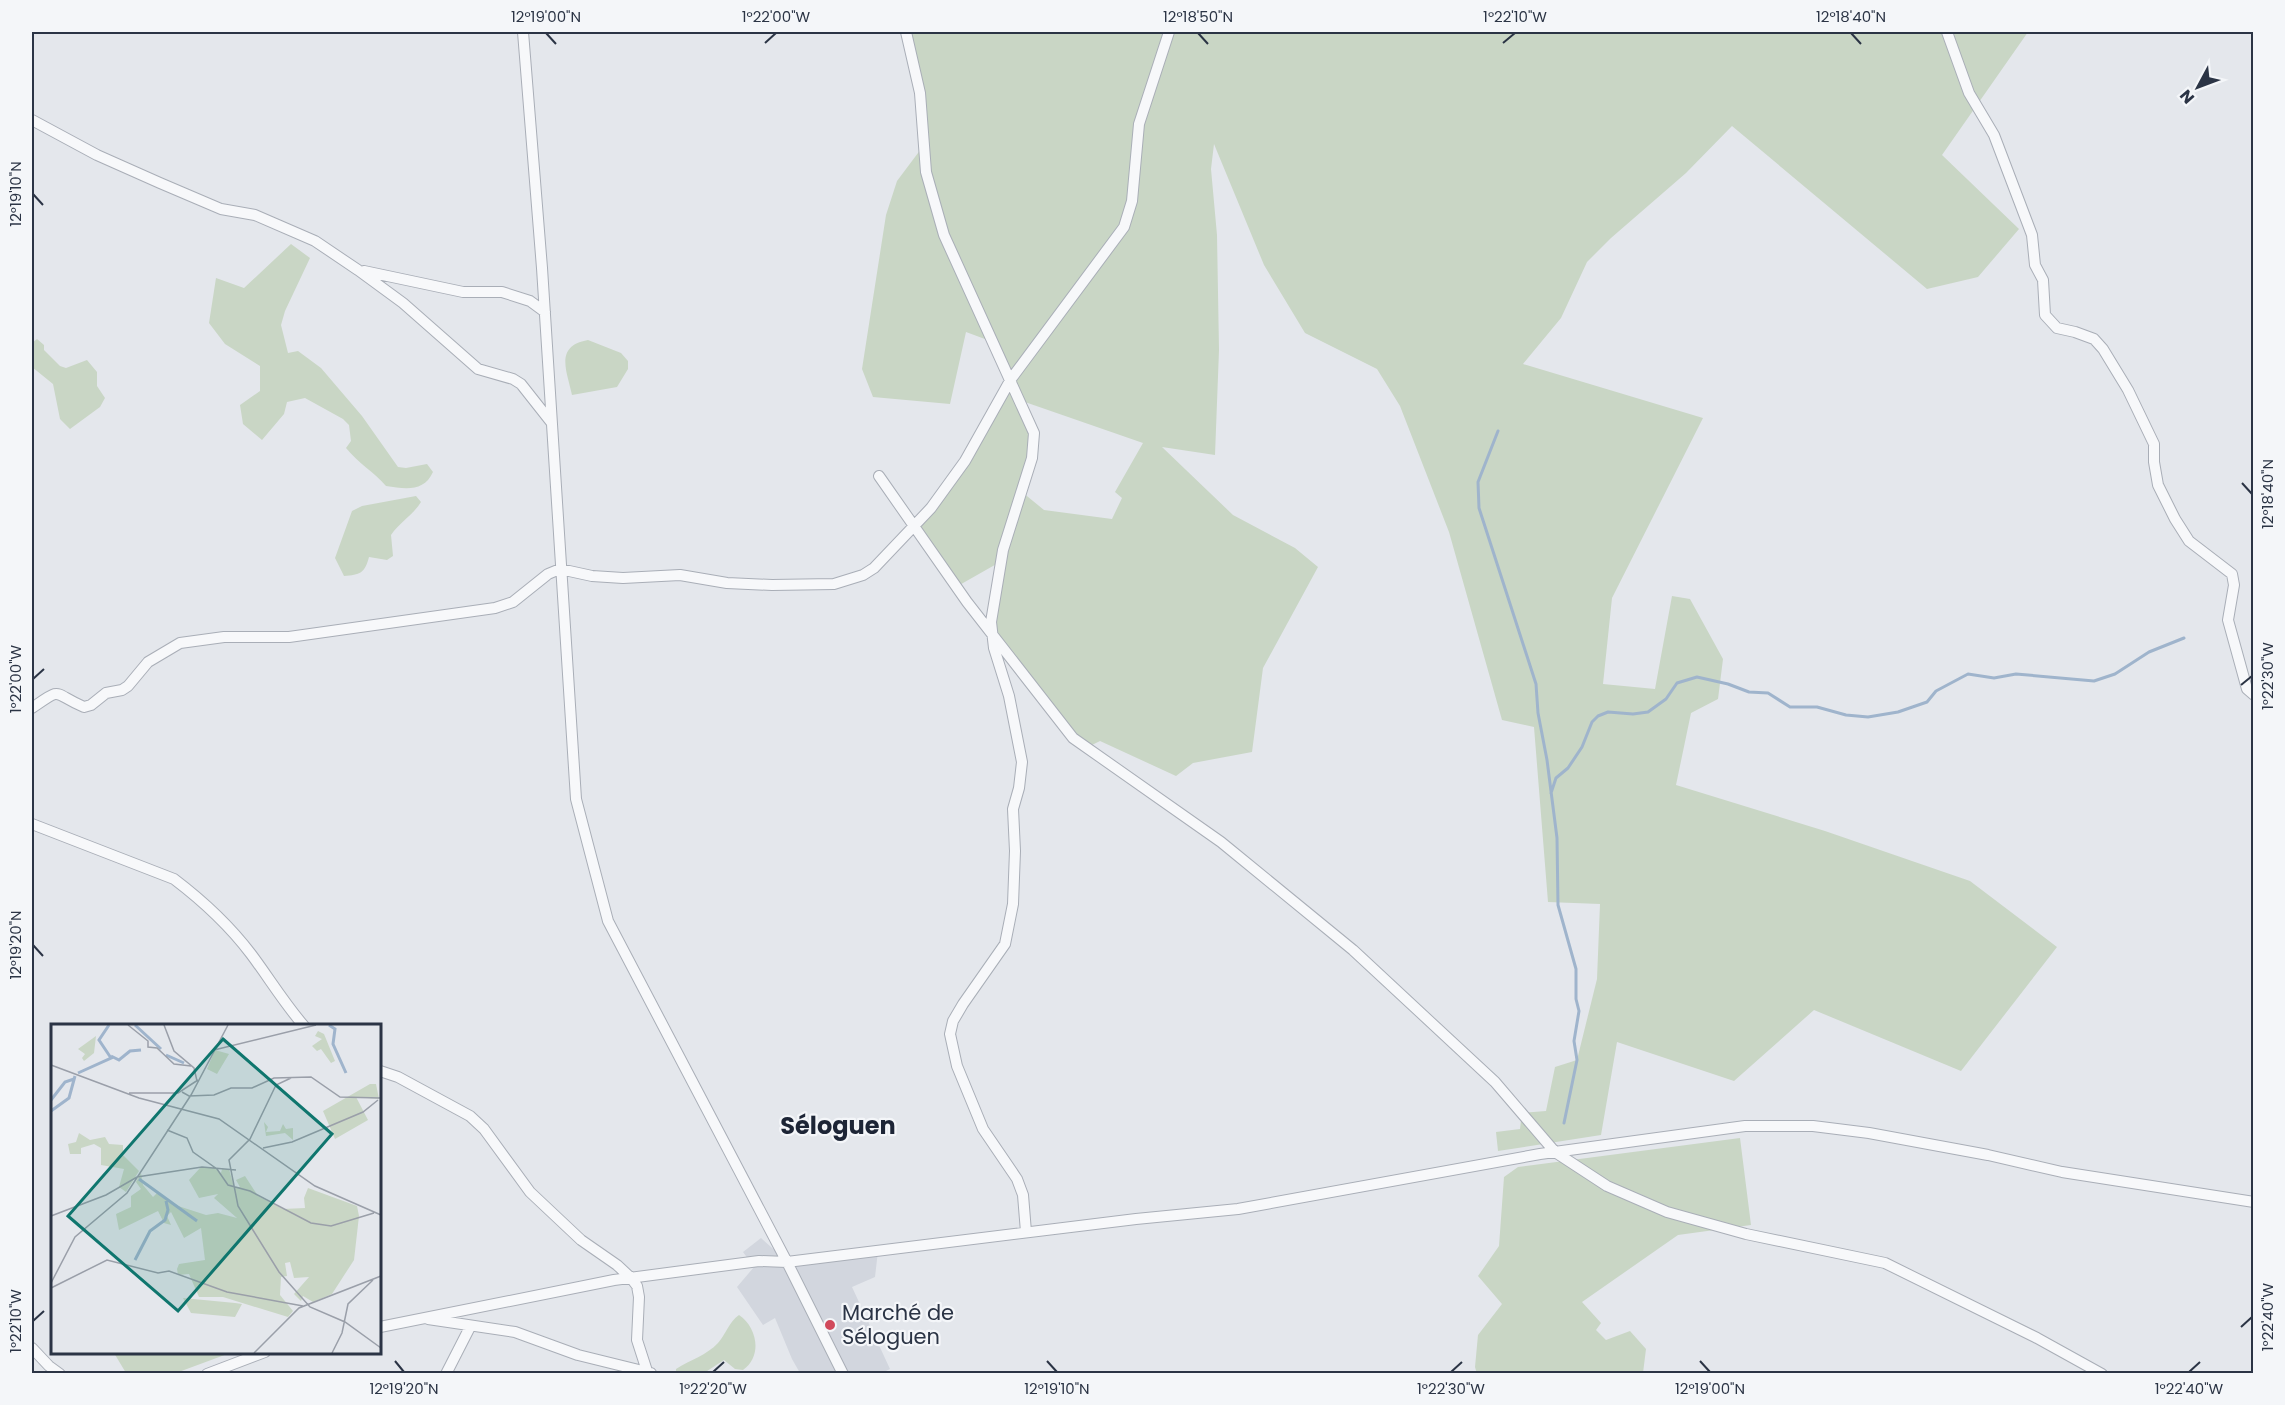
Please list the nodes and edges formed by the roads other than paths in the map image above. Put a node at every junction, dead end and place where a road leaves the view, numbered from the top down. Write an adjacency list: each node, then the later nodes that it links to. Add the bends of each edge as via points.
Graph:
1 (523, 32): 7 (street)
2 (906, 32): 8 (street, via 920,93 926,172 941,224)
3 (1169, 32): 8 (street, via 1139,124 1132,201 1124,227)
4 (1947, 32): 14 (street, via 1969,93 1994,135 2032,235 2035,265 2043,280 2045,315 2057,328 2094,339 2103,349 2154,444 2158,485 2175,519 2189,540 2232,574 2235,585 2228,620 2247,689)
5 (32, 120): 6 (street, via 97,155 221,209 255,215 282,226)
6 (358, 270): 7 (street, via 463,292 509,293); 9 (street, via 403,303 478,369 521,384)
7 (545, 312): 9 (street)
8 (1011, 379): 11 (street, via 965,461); 13 (street, via 1034,433 1032,458 1003,550)
9 (551, 423): 12 (street)
10 (879, 476): 11 (street)
11 (914, 526): 12 (street, via 874,568 834,584 727,583 669,575 623,578); 13 (street)
12 (560, 569): 15 (street, via 513,602 495,608 289,638 224,637 180,643 148,662 128,686 106,693 91,705 84,707 55,693); 22 (street, via 576,799 608,921)
13 (992, 634): 19 (street, via 1073,738 1221,842 1353,950 1495,1082); 21 (street, via 1022,762 1013,809 1014,904 1005,944 963,1004 950,1034 957,1066 983,1129 1017,1179 1023,1195)
14 (2253, 695)
15 (32, 708)
16 (32, 824): 17 (street, via 174,879 210,908 251,953)
17 (302, 1024)
18 (381, 1071): 23 (street, via 470,1116 530,1192 580,1240)
19 (1556, 1152): 20 (street, via 1746,1126 1813,1126); 21 (street, via 1238,1209); 34 (street, via 1607,1186 1667,1212 1885,1263)
20 (2253, 1202)
21 (1026, 1232): 22 (street)
22 (788, 1262): 23 (street, via 759,1261); 33 (street)
23 (631, 1278): 24 (street); 29 (street, via 639,1297 638,1340)
24 (423, 1318): 25 (street); 26 (street)
25 (381, 1327)
26 (471, 1327): 29 (street, via 514,1332 578,1355); 32 (street)
27 (32, 1348): 30 (street)
28 (262, 1354): 31 (street)
29 (650, 1372)
30 (60, 1374)
31 (207, 1374)
32 (446, 1374)
33 (843, 1374)
34 (2102, 1374)

